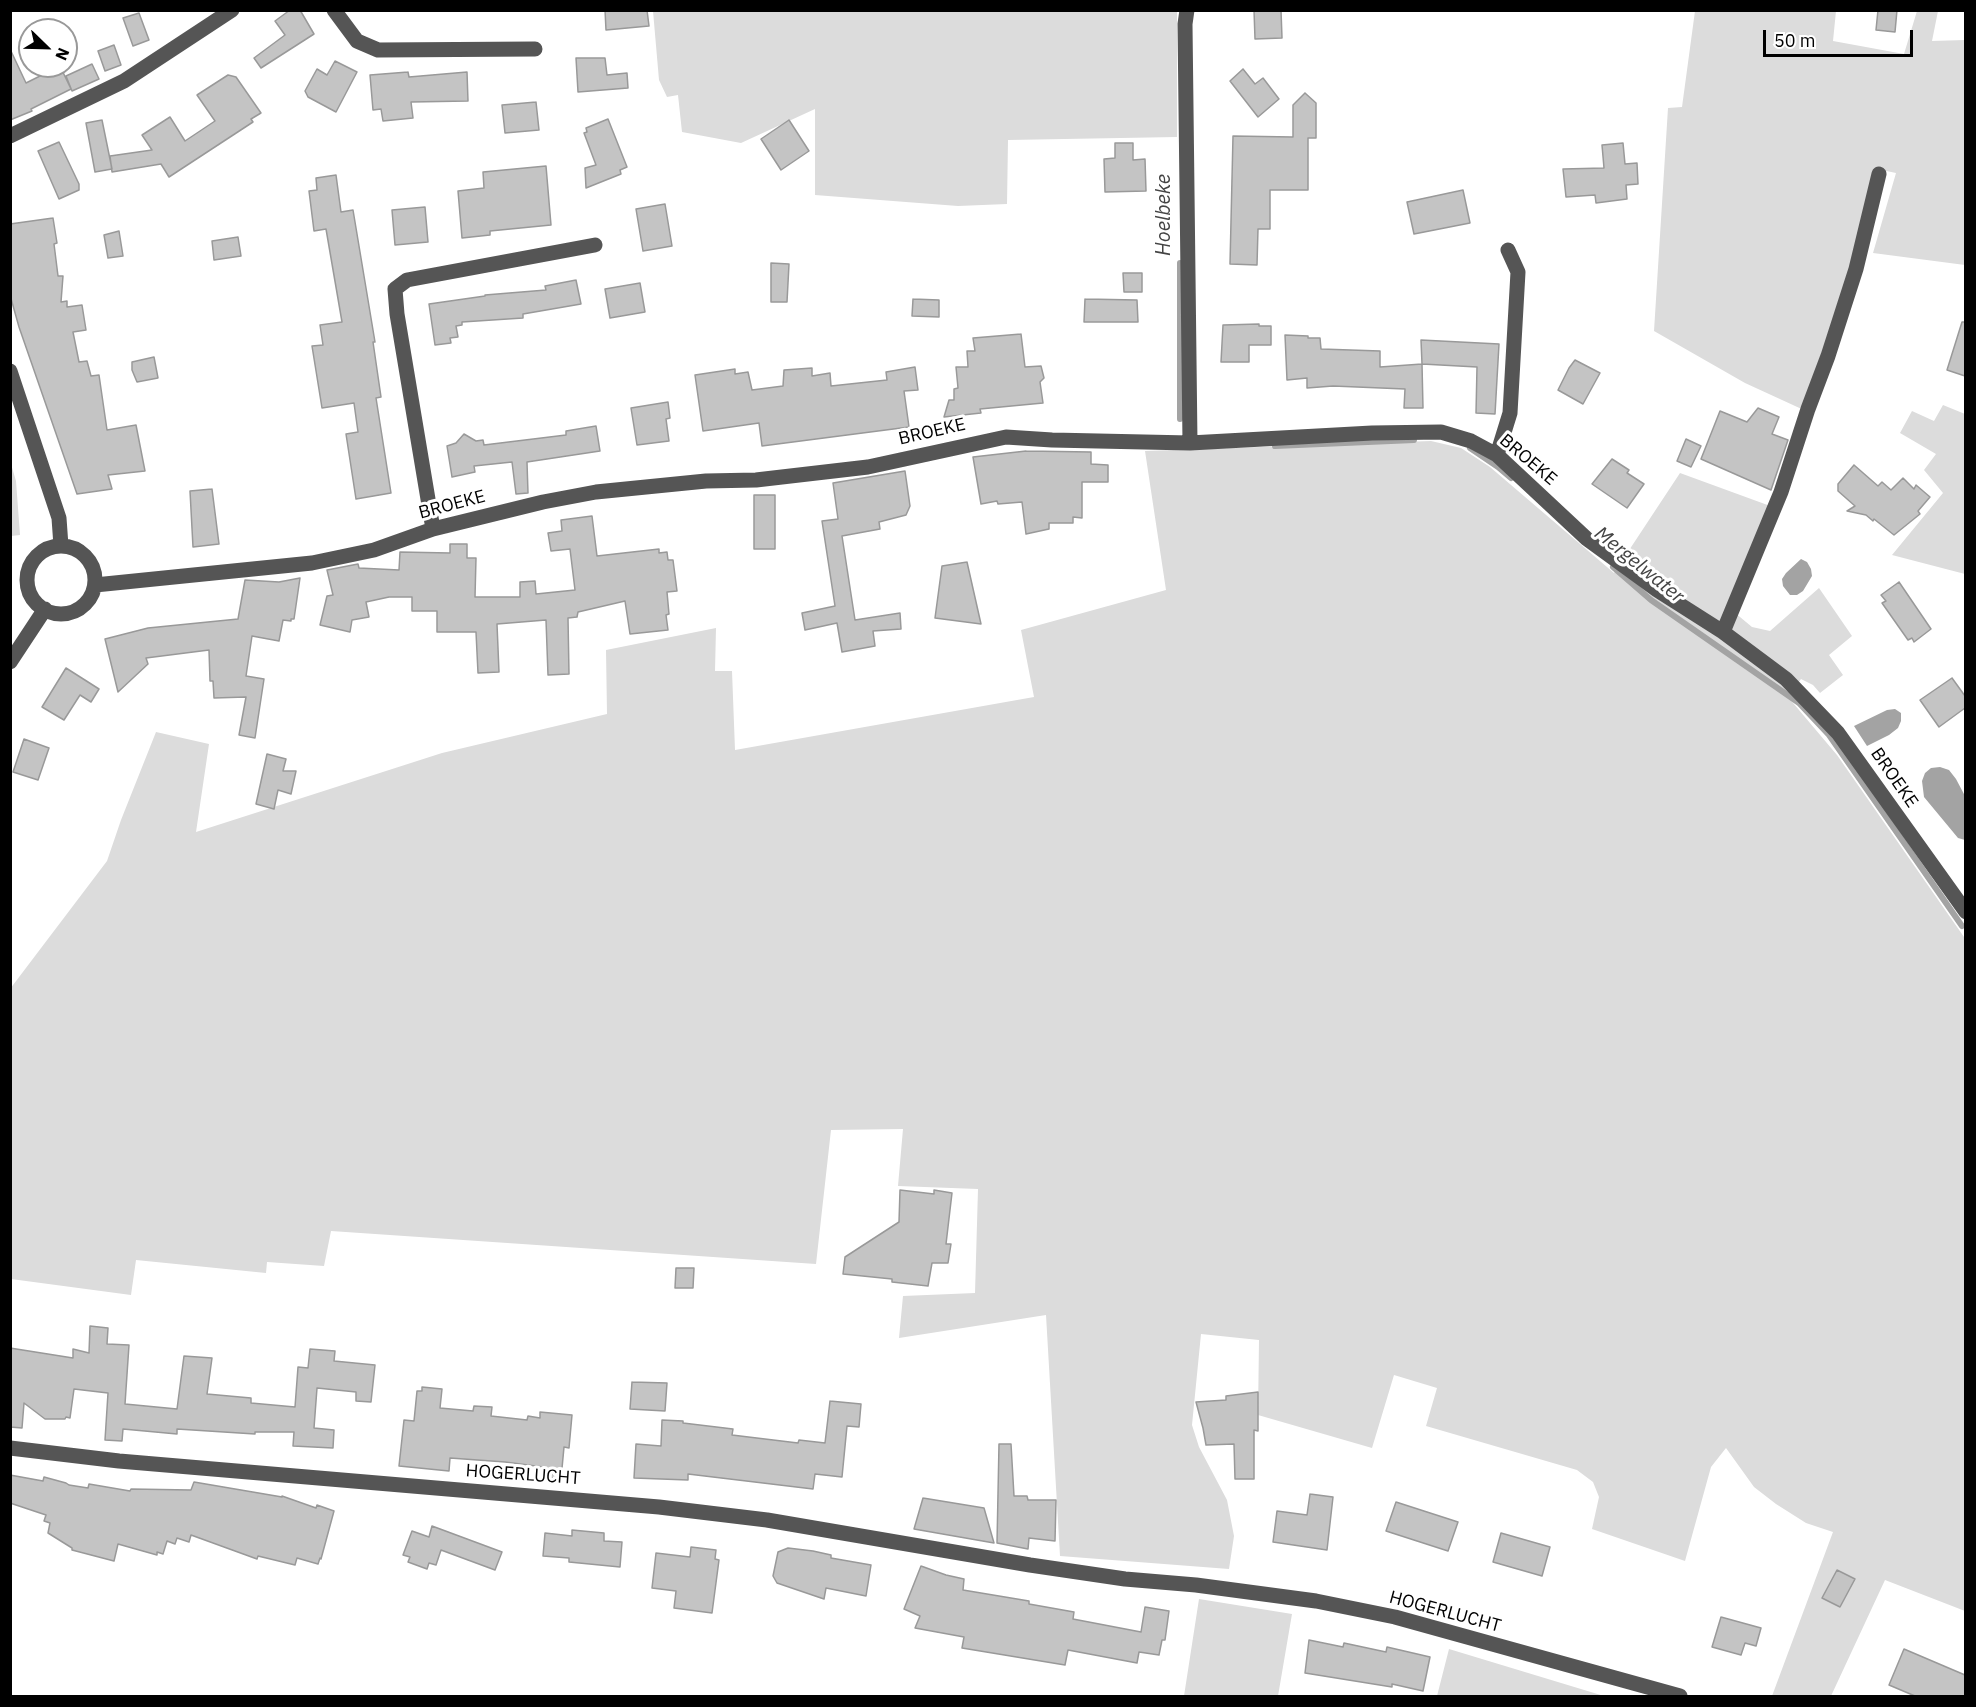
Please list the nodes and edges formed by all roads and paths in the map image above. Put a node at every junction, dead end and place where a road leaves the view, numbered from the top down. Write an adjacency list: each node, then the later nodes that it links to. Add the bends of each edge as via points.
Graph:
1 (231, 10): 5 (street, via 124,81)
2 (334, 10): 4 (street, via 357,41 378,50)
3 (1187, 10): 10 (street)
4 (535, 49)
5 (10, 136)
6 (1879, 174): 16 (street, via 1856,269 1828,357 1781,492)
7 (595, 245): 12 (street, via 407,280 395,289)
8 (1508, 250): 11 (street, via 1518,272 1510,413)
9 (10, 371): 13 (street, via 59,518)
10 (1190, 443): 11 (street, BROEKE, via 1441,432 1471,441); 12 (street, BROEKE, via 1006,437 868,467 596,492)
11 (1497, 455): 16 (street, BROEKE, via 1587,539)
12 (432, 529): 14 (street, BROEKE, via 374,550 312,563)
13 (61, 546): 14 (street, via 86,556 95,573); 15 (street, via 42,552 29,570 30,592)
14 (95, 585): 15 (street, via 79,609 62,614)
15 (45, 609): 17 (street)
16 (1723, 632): 18 (street, BROEKE, via 1786,679 1838,733)
17 (13, 658)
18 (1965, 912)
19 (10, 1448): 20 (street, HOGERLUCHT, via 119,1461 659,1506 1125,1579 1316,1601 1395,1617)
20 (1680, 1696)

